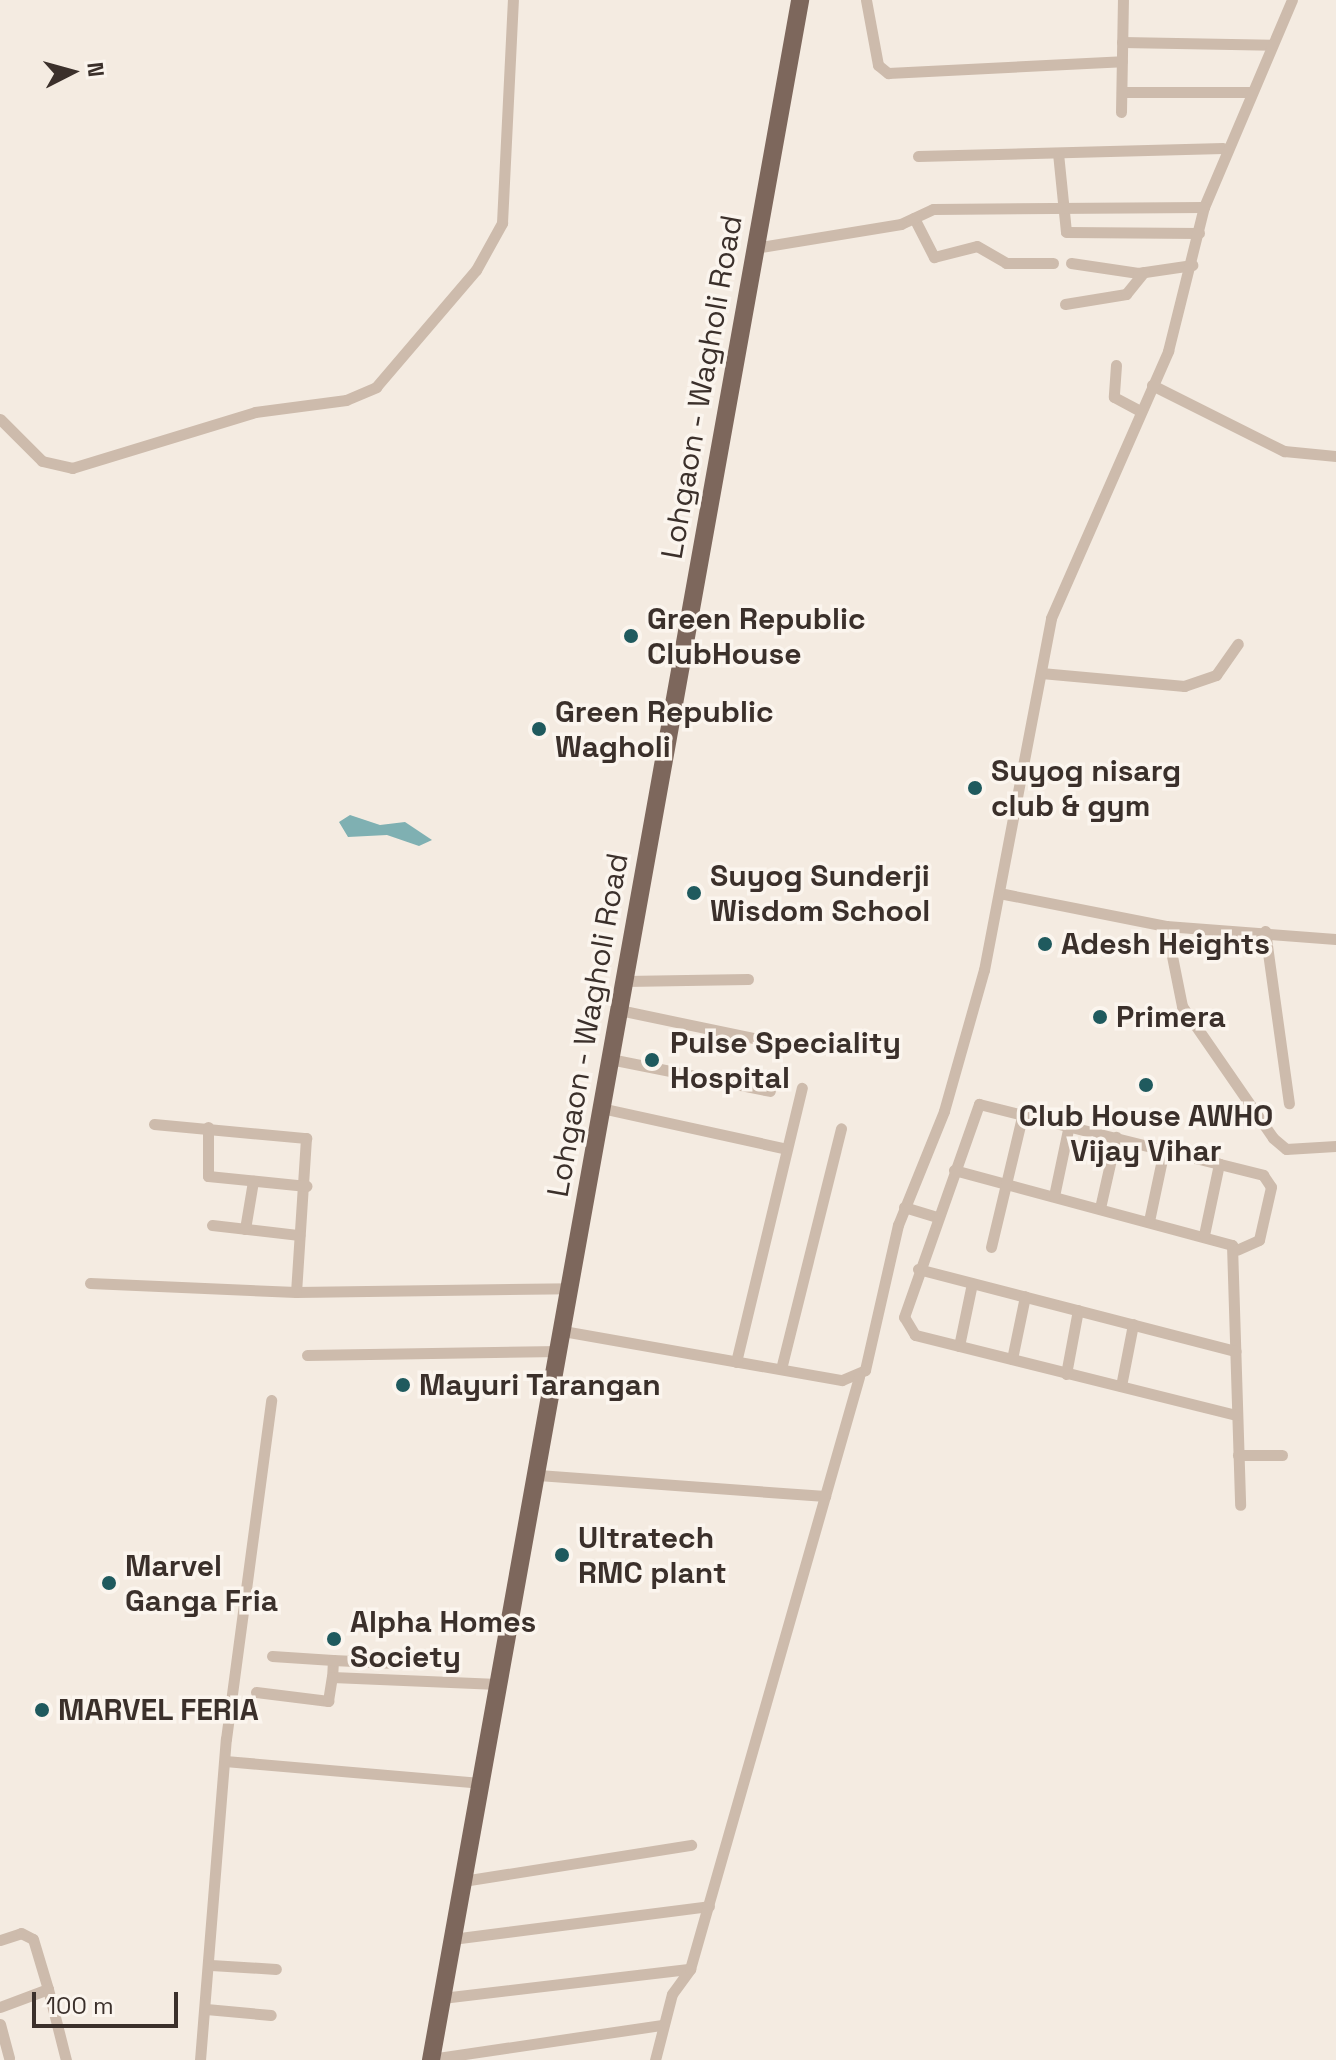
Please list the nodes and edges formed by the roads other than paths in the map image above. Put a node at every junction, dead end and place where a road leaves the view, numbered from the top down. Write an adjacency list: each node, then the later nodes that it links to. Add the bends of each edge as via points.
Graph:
1 (513, 0): 28 (street, via 502,223 476,270 376,387 346,400 255,412 72,468 42,461)
2 (800, 0): 19 (main road, Lohgaon - Wagholi Road)
3 (866, 0): 8 (street, via 878,65 888,73)
4 (1123, 0): 6 (street)
5 (1292, 0): 7 (street)
6 (1122, 42): 7 (street); 8 (street)
7 (1272, 45): 10 (street)
8 (1122, 61): 9 (street)
9 (1122, 92): 10 (street); 11 (street)
10 (1250, 92): 12 (street)
11 (1121, 112)
12 (1223, 148): 13 (street); 15 (street)
13 (1058, 153): 14 (street); 16 (street)
14 (918, 156)
15 (1204, 207): 16 (street); 18 (street)
16 (1062, 208): 17 (street, via 933,209); 18 (street, via 1071,234)
17 (914, 218): 19 (street); 20 (street, via 934,257 977,246 1006,263)
18 (1199, 233): 22 (street)
19 (754, 248): 37 (main road, Lohgaon - Wagholi Road)
20 (1053, 263)
21 (1071, 263): 23 (street)
22 (1192, 265): 23 (street); 26 (street)
23 (1144, 272): 24 (street, via 1126,294)
24 (1065, 304)
25 (1116, 365): 27 (street, via 1114,397)
26 (1152, 385): 27 (street); 29 (street, via 1284,451)
27 (1140, 411): 31 (street, via 1070,567)
28 (0, 419)
29 (1336, 456)
30 (1238, 644): 31 (street, via 1216,675 1184,686)
31 (1041, 673): 32 (street)
32 (999, 893): 33 (street); 60 (street, via 959,1062)
33 (1166, 926): 34 (street); 51 (street, via 1182,1006 1273,1138 1286,1149)
34 (1265, 931): 35 (street); 43 (street)
35 (1336, 939)
36 (748, 979): 37 (street)
37 (625, 981): 38 (main road, Lohgaon - Wagholi Road)
38 (619, 1010): 39 (street); 40 (main road, Lohgaon - Wagholi Road)
39 (786, 1045)
40 (610, 1059): 42 (street); 44 (main road, Lohgaon - Wagholi Road)
41 (802, 1088): 52 (street)
42 (770, 1091)
43 (1289, 1103)
44 (601, 1108): 52 (street); 73 (main road, Lohgaon - Wagholi Road)
45 (1023, 1113): 47 (street); 55 (street, via 973,1107); 57 (street)
46 (154, 1124): 48 (street)
47 (1069, 1125): 50 (street); 59 (street)
48 (208, 1127): 56 (street, via 205,1173); 58 (street, via 306,1138)
49 (841, 1128): 85 (street)
50 (1116, 1137): 53 (street); 61 (street)
51 (1336, 1146)
52 (787, 1149): 84 (street)
53 (1164, 1150): 54 (street); 63 (street)
54 (1219, 1164): 67 (street); 69 (street, via 1263,1175 1271,1187 1259,1240)
55 (954, 1170): 57 (street); 62 (street)
56 (253, 1181): 58 (street); 65 (street)
57 (1007, 1183): 59 (street); 68 (street)
58 (306, 1186): 66 (street)
59 (1054, 1196): 61 (street)
60 (904, 1207): 62 (street); 87 (street)
61 (1100, 1208): 63 (street)
62 (934, 1216): 70 (street)
63 (1149, 1221): 67 (street)
64 (212, 1225): 65 (street)
65 (245, 1229): 66 (street)
66 (299, 1235): 74 (street)
67 (1204, 1235): 69 (street)
68 (991, 1247)
69 (1237, 1250): 81 (street)
70 (918, 1269): 72 (street); 79 (street, via 904,1317 907,1330)
71 (90, 1283): 74 (street)
72 (972, 1283): 75 (street); 79 (street)
73 (570, 1288): 74 (street); 78 (main road, Lohgaon - Wagholi Road)
74 (296, 1292)
75 (1025, 1296): 76 (street); 83 (street)
76 (1078, 1310): 77 (street); 86 (street)
77 (1133, 1324): 81 (street); 88 (street)
78 (563, 1331): 80 (main road, Lohgaon - Wagholi Road); 84 (street)
79 (959, 1346): 83 (street)
80 (559, 1351): 82 (street); 93 (main road, Lohgaon - Wagholi Road)
81 (1236, 1351): 90 (street)
82 (307, 1355)
83 (1012, 1359): 86 (street)
84 (736, 1362): 85 (street)
85 (781, 1369): 87 (street)
86 (1066, 1374): 88 (street)
87 (859, 1377): 94 (street)
88 (1121, 1386): 90 (street)
89 (271, 1400): 102 (street)
90 (1236, 1415): 91 (street)
91 (1238, 1455): 92 (street); 95 (street)
92 (1282, 1455)
93 (538, 1475): 94 (street); 100 (main road, Lohgaon - Wagholi Road)
94 (825, 1496): 106 (street)
95 (1240, 1505)
96 (272, 1656): 97 (street)
97 (333, 1660): 98 (street); 99 (street)
98 (395, 1663)
99 (332, 1677): 100 (street); 101 (street, via 328,1701)
100 (498, 1684): 103 (main road, Lohgaon - Wagholi Road)
101 (256, 1692)
102 (225, 1761): 103 (street); 109 (street)
103 (480, 1783): 105 (main road, Lohgaon - Wagholi Road)
104 (691, 1845): 105 (street)
105 (463, 1881): 107 (main road, Lohgaon - Wagholi Road)
106 (709, 1906): 107 (street); 111 (street)
107 (452, 1939): 113 (main road, Lohgaon - Wagholi Road)
108 (0, 1940): 112 (street, via 21,1933 33,1939)
109 (211, 1965): 110 (street); 115 (street)
110 (276, 1969)
111 (690, 1969): 113 (street); 118 (street)
112 (48, 1989): 114 (street); 120 (street)
113 (442, 1998): 123 (main road, Lohgaon - Wagholi Road)
114 (0, 2007)
115 (206, 2009): 116 (street); 121 (street)
116 (271, 2015)
117 (0, 2024): 119 (street)
118 (660, 2025): 123 (street); 124 (street)
119 (9, 2058)
120 (66, 2060)
121 (200, 2060): 122 (street)
122 (214, 2060)
123 (431, 2060)
124 (655, 2060)

